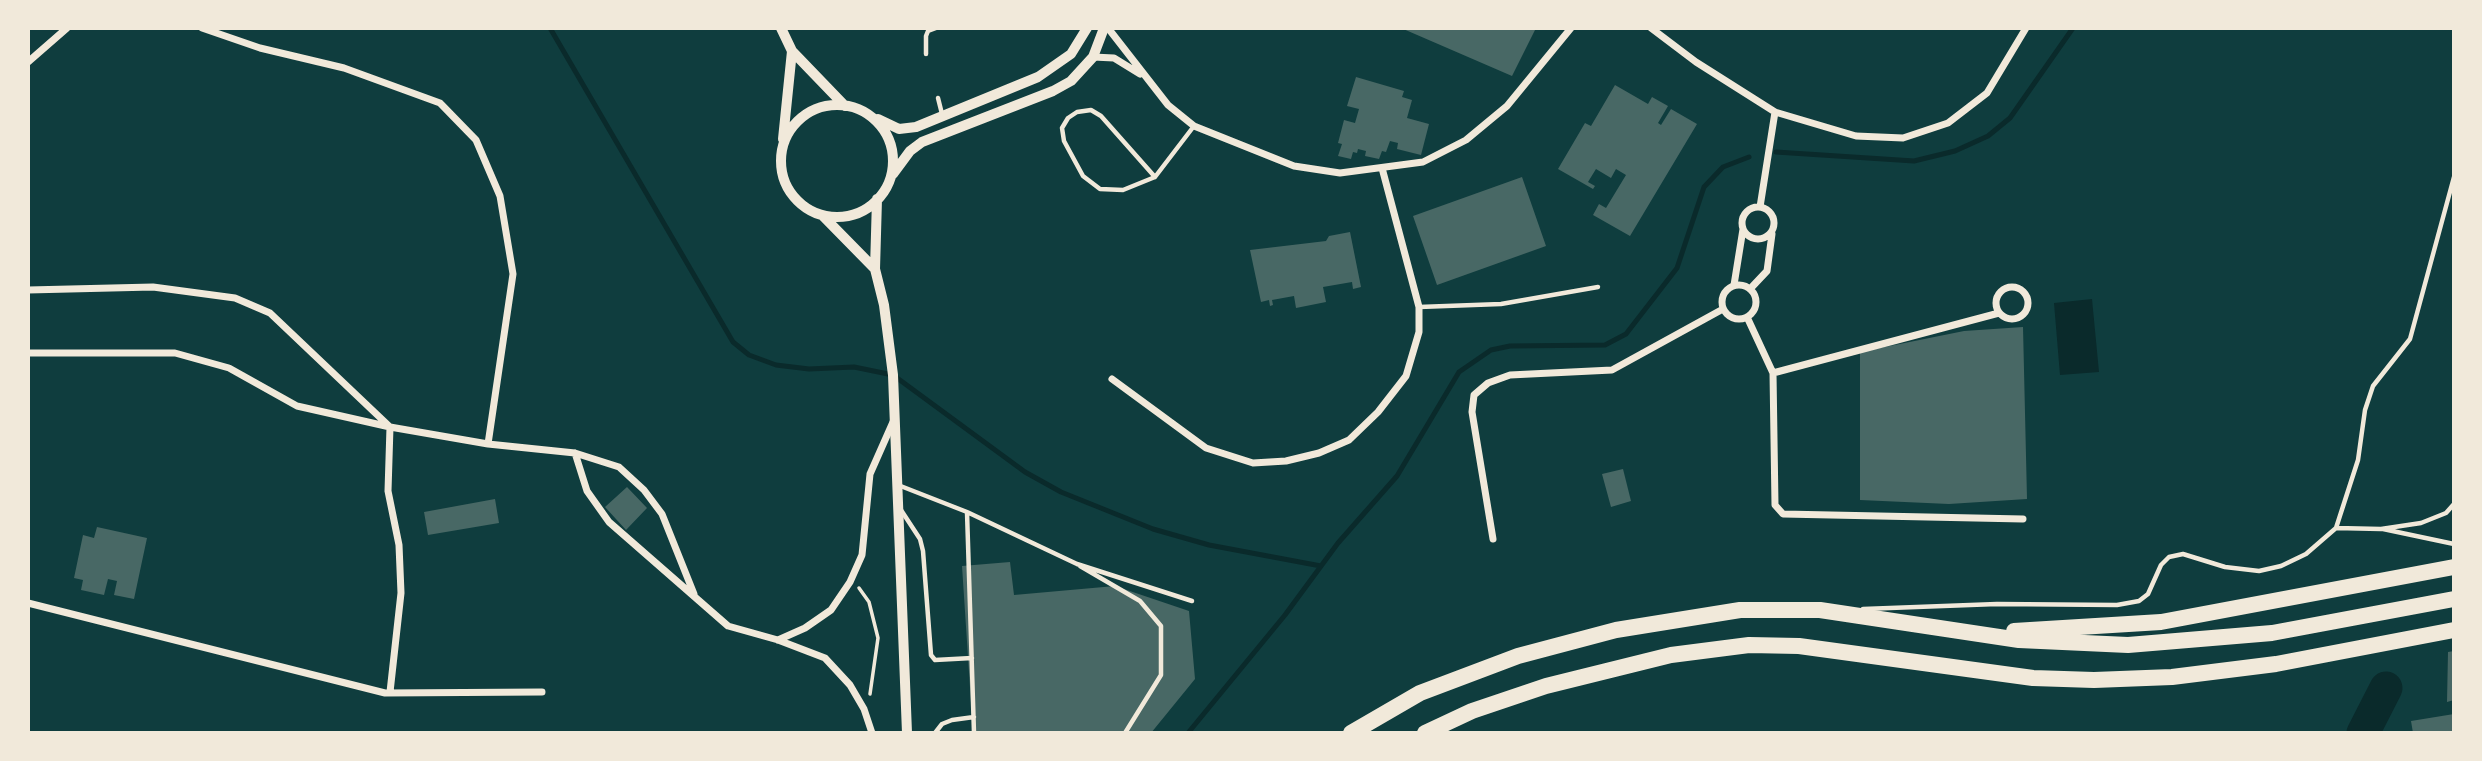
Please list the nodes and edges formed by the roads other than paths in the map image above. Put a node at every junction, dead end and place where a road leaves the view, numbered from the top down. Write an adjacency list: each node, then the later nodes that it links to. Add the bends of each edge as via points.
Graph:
1 (67, 28): 13 (street)
2 (202, 28): 45 (street, via 260,48 344,68 440,103 476,140 500,196 513,274)
3 (781, 28): 10 (street)
4 (936, 28): 11 (lane, via 926,36)
5 (1087, 28): 19 (street, via 1077,47 1038,77)
6 (1106, 28): 12 (street); 14 (street)
7 (1651, 28): 18 (street)
8 (2026, 28): 18 (street, via 1987,93 1958,117 1921,134 1856,136)
9 (1568, 30): 22 (street, via 1507,106 1465,141 1423,162)
10 (792, 51): 16 (street); 21 (street)
11 (926, 54)
12 (1093, 57): 14 (street, via 1114,58); 25 (street, via 1053,91 922,142 898,165)
13 (28, 62)
14 (1143, 76): 20 (street)
15 (938, 98): 19 (lane)
16 (845, 106): 17 (street); 21 (street, via 807,113 793,125)
17 (863, 112): 19 (street, via 899,129); 25 (street, via 880,125 890,143 892,163)
18 (1775, 112): 27 (street)
19 (943, 118)
20 (1194, 126): 22 (street, via 1294,166 1340,173); 23 (lane)
21 (783, 145): 28 (street, via 781,170 788,188 800,204)
22 (1382, 167): 36 (street)
23 (1155, 177): 23 (lane, via 1123,190 1100,188 1083,176 1064,142 1062,128 1077,112 1091,110)
24 (2454, 177): 52 (lane, via 2410,339 2373,386 2358,460)
25 (886, 188): 26 (street)
26 (877, 199): 28 (street, via 850,215); 31 (street)
27 (1760, 207): 29 (street, via 1745,213); 30 (street, via 1773,215)
28 (822, 215): 31 (street)
29 (1743, 228): 30 (street, via 1754,239); 32 (street)
30 (1773, 231): 34 (street, via 1767,271)
31 (875, 269): 43 (street, via 890,339)
32 (1734, 285): 34 (street); 37 (street, via 1722,297)
33 (1598, 287): 36 (lane, via 1501,304)
34 (1750, 289): 39 (street, via 1756,304)
35 (28, 290): 44 (street, via 153,287 235,298 270,313)
36 (1419, 307): 42 (street, via 1419,332 1406,376 1378,412 1349,440 1286,461 1254,463 1206,448)
37 (1723, 309): 39 (street, via 1735,319); 54 (street, via 1612,370 1510,375 1488,383 1474,396 1472,412)
38 (1999, 313): 38 (street, via 2006,319 2019,318 2028,308 2027,295 2016,287 2004,289 1996,300); 41 (street)
39 (1747, 317): 41 (street)
40 (28, 353): 44 (street, via 175,353 229,369 297,406)
41 (1773, 373): 51 (street, via 1774,505 1783,514)
42 (1112, 379)
43 (893, 421): 47 (street); 65 (street, via 870,474 862,555 850,582 831,610)
44 (390, 427): 45 (street); 67 (street, via 388,492 399,545 401,593)
45 (488, 444): 46 (street)
46 (575, 453): 58 (street, via 587,491 609,522); 58 (street, via 619,467 644,490 662,514)
47 (897, 485): 49 (street); 50 (lane)
48 (2454, 504): 53 (lane, via 2446,513 2421,523)
49 (899, 508): 66 (lane, via 920,538 923,551 931,655 935,660); 71 (street)
50 (967, 512): 56 (lane); 66 (lane)
51 (2023, 519)
52 (2336, 528): 53 (lane); 62 (lane, via 2306,554 2259,571 2225,567 2183,554 2169,556 2148,594 2139,601 2117,605)
53 (2381, 529): 55 (lane)
54 (1493, 539)
55 (2454, 544)
56 (1077, 564): 60 (lane); 74 (lane, via 1140,601 1161,626 1161,676)
57 (2454, 567): 64 (highway, via 2161,622)
58 (694, 594): 65 (street, via 728,626)
59 (2454, 599): 64 (highway, via 2272,633 2163,645 2053,643)
60 (1192, 601)
61 (28, 603): 67 (street)
62 (1820, 610): 64 (highway); 75 (highway, via 1740,610 1562,643 1420,693)
63 (2454, 630): 76 (highway, via 2276,664 2172,677 2033,678 1799,646 1749,645 1671,655 1546,686)
64 (1967, 631)
65 (778, 640): 70 (street, via 825,659 850,685)
66 (972, 658): 69 (lane)
67 (390, 692): 68 (street)
68 (542, 692)
69 (974, 717): 72 (lane, via 953,719); 73 (lane)
70 (872, 733)
71 (907, 733)
72 (935, 733)
73 (974, 733)
74 (1125, 733)
75 (1351, 733)
76 (1426, 733)

